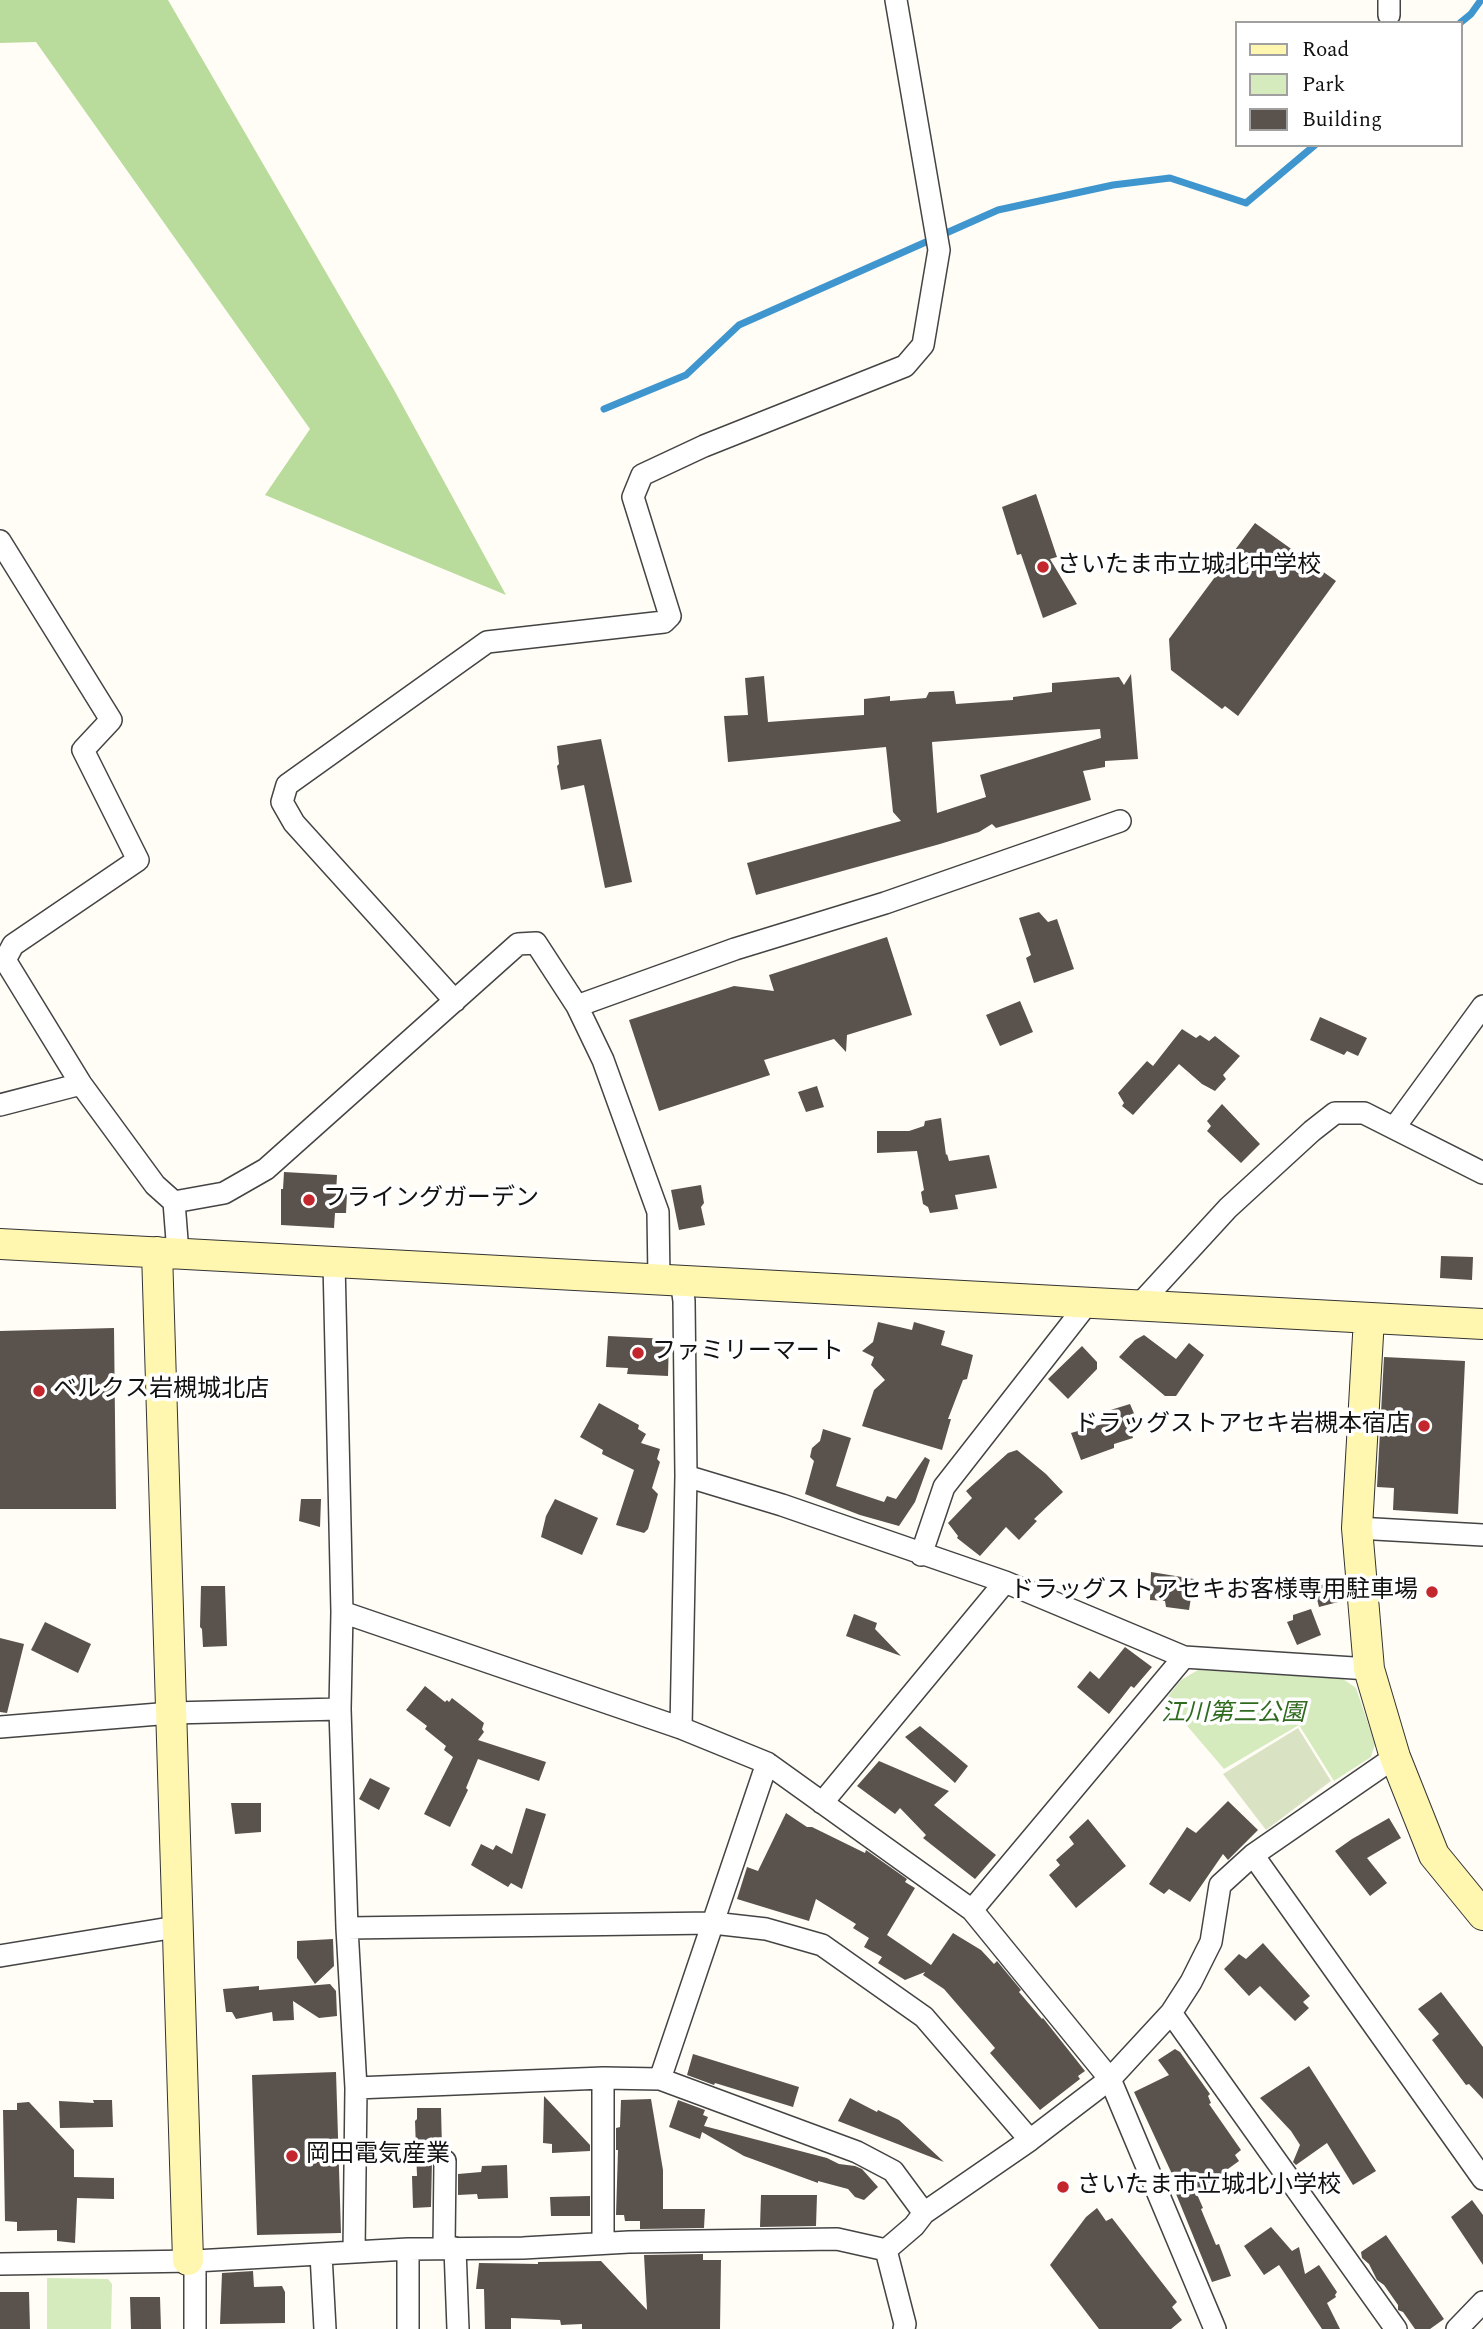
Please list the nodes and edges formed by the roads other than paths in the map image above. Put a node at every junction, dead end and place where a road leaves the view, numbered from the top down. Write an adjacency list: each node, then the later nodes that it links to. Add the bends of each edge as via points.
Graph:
1 (897, 0): 4 (street, via 939,250 923,345 905,366 642,475 633,497 670,616 664,622 487,642 287,785 282,802 294,823)
2 (0, 541): 7 (street, via 111,720 83,750 138,860 13,945 5,960)
3 (1120, 821): 5 (street)
4 (455, 1001): 5 (street, via 518,944 536,943); 11 (street, via 266,1169 224,1193)
5 (577, 1006): 15 (street, via 603,1060 658,1212)
6 (1483, 1006): 9 (street)
7 (81, 1084): 8 (street); 11 (street, via 155,1185)
8 (0, 1105)
9 (1394, 1128): 10 (street); 17 (street, via 1364,1113 1335,1113 1228,1208)
10 (1483, 1173)
11 (174, 1202): 13 (street)
12 (0, 1244): 13 (street)
13 (168, 1253): 14 (street); 29 (street)
14 (334, 1262): 15 (street); 25 (street)
15 (670, 1279): 16 (street); 20 (street, via 684,1301)
16 (1087, 1304): 17 (street); 23 (street, via 944,1487)
17 (1138, 1306): 18 (street)
18 (1369, 1318): 19 (street); 21 (street)
19 (1483, 1324)
20 (686, 1476): 23 (street); 31 (street)
21 (1357, 1528): 22 (street); 27 (street)
22 (1483, 1535)
23 (920, 1555): 24 (street)
24 (1005, 1583): 26 (street); 34 (street)
25 (342, 1612): 28 (street); 31 (street)
26 (1184, 1657): 27 (street); 36 (street)
27 (1368, 1669): 32 (street)
28 (340, 1709): 29 (street); 40 (street)
29 (171, 1713): 30 (street); 39 (street)
30 (0, 1727)
31 (681, 1728): 33 (street)
32 (1395, 1757): 35 (street); 37 (street, via 1434,1855)
33 (767, 1763): 34 (street); 38 (street)
34 (822, 1803): 36 (street)
35 (1253, 1854): 42 (street, via 1220,1885 1211,1942); 49 (street)
36 (972, 1910): 45 (street)
37 (1483, 1915)
38 (713, 1923): 40 (street); 44 (street); 47 (street, via 766,1929 822,1945 925,2017)
39 (176, 1927): 41 (street); 57 (street)
40 (348, 1928): 46 (street)
41 (0, 1956)
42 (1171, 2013): 45 (street); 66 (street)
43 (603, 2077): 44 (street); 46 (street); 51 (street)
44 (660, 2079): 50 (street, via 857,2152 893,2171)
45 (1110, 2079): 47 (street); 65 (street)
46 (356, 2088): 55 (street)
47 (1030, 2140): 50 (street)
48 (445, 2161): 52 (street)
49 (1483, 2179)
50 (924, 2213): 54 (street)
51 (603, 2243): 52 (street); 54 (street, via 837,2239)
52 (450, 2248): 53 (street); 63 (street)
53 (408, 2249): 55 (street); 62 (street)
54 (886, 2250): 64 (street)
55 (354, 2252): 56 (street)
56 (321, 2254): 57 (street); 61 (street)
57 (191, 2261): 58 (street); 60 (street)
58 (0, 2264)
59 (1483, 2302): 67 (street)
60 (195, 2329)
61 (325, 2329)
62 (408, 2329)
63 (458, 2329)
64 (904, 2329)
65 (1215, 2329)
66 (1396, 2329)
67 (1457, 2329)

